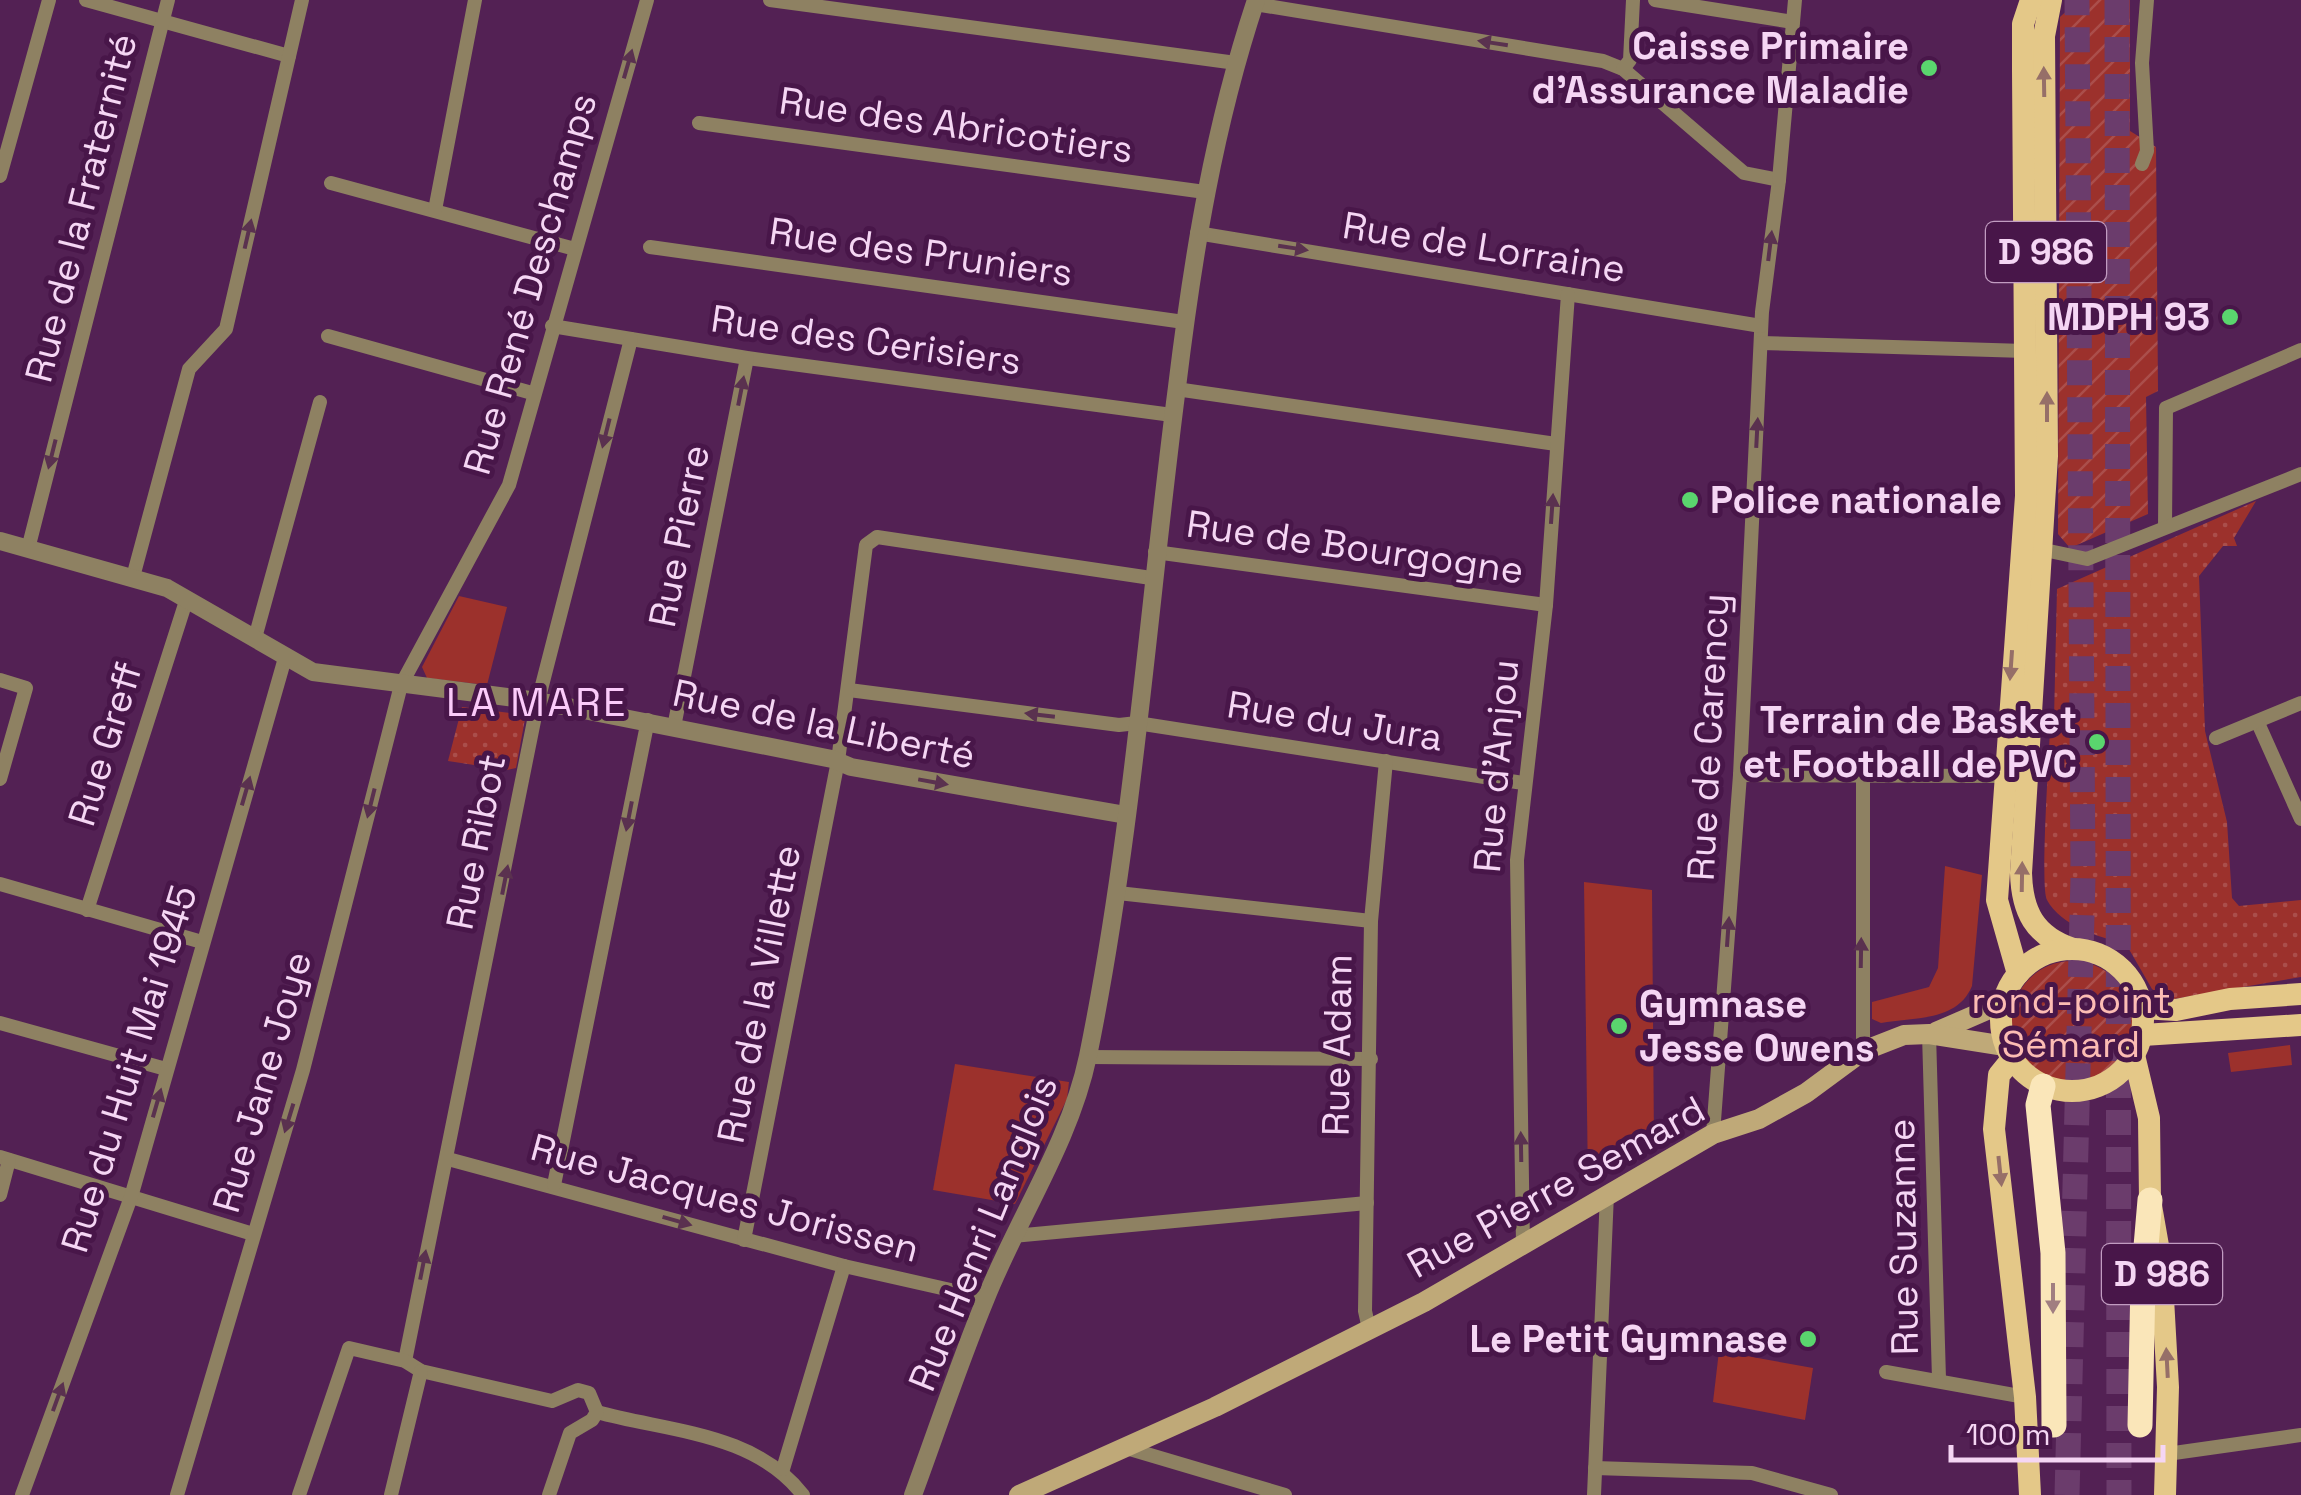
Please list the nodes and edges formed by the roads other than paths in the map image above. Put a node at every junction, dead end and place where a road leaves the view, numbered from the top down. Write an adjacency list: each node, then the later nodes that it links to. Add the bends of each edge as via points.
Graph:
1 (49, 0): 23 (street)
2 (86, 0): 16 (street)
3 (168, 0): 16 (street, Rue de la Fraternité)
4 (302, 0): 18 (street)
5 (475, 0): 27 (street)
6 (646, 0): 30 (street, Rue René Deschamps, one-way to 6)
7 (770, 0): 14 (street)
8 (1633, 0): 20 (street, via 1630,60)
9 (1655, 0): 17 (street)
10 (1795, 0): 17 (street, Rue de Carency)
11 (2031, 0): 39 (main road, D 986, via 2024,24)
12 (2051, 0): 52 (main road, D 986, one-way to 12, via 2047,456 2044,36)
13 (2147, 0): 22 (street)
14 (787, 1): 19 (street)
15 (1256, 2): 19 (street, Rue Henri Langlois); 20 (street, one-way to 15)
16 (162, 20): 18 (street); 50 (street, Rue de la Fraternité, one-way to 50)
17 (1793, 22): 24 (street, Rue de Carency)
18 (289, 56): 53 (street, one-way to 18, via 189,370 226,330)
19 (1236, 63): 26 (street, Rue Henri Langlois)
20 (1623, 69): 24 (street, via 1744,173)
21 (699, 123): 26 (street, Rue des Abricotiers)
22 (2142, 164)
23 (0, 176)
24 (1778, 180): 34 (street, Rue de Carency, one-way to 24)
25 (331, 183): 27 (street)
26 (1205, 192): 28 (street, Rue Henri Langlois)
27 (435, 210): 30 (street)
28 (1197, 232): 31 (street, Rue de Lorraine, one-way to 31); 32 (street, Rue Henri Langlois)
29 (650, 247): 32 (street, Rue des Pruniers)
30 (575, 248): 33 (street, Rue René Deschamps)
31 (1568, 294): 34 (street, Rue de Lorraine); 45 (street, Rue d'Anjou)
32 (1184, 322): 41 (street, Rue Henri Langlois)
33 (552, 326): 36 (street, Rue des Cerisiers); 42 (street, Rue René Deschamps)
34 (1761, 326): 37 (street, Rue de Carency)
35 (328, 336): 42 (street)
36 (630, 338): 40 (street, Rue des Cerisiers); 62 (street, Rue Ribot, one-way to 62)
37 (1761, 343): 39 (street); 71 (street, Rue de Carency, one-way to 37)
38 (2301, 350): 48 (street, via 2166,408)
39 (2025, 351): 47 (main road, D 986)
40 (747, 358): 44 (street, Rue des Cerisiers); 67 (street, Rue Pierre, one-way to 40)
41 (1176, 389): 44 (street, Rue Henri Langlois); 45 (street)
42 (532, 393): 60 (street, Rue René Deschamps, via 509,485)
43 (320, 402): 57 (street)
44 (1172, 416): 51 (street, Rue Henri Langlois)
45 (1556, 444): 56 (street, Rue d'Anjou, one-way to 45)
46 (2301, 474): 48 (street)
47 (2026, 496): 52 (street, via 2032,547); 72 (main road, D 986, one-way to 72)
48 (2165, 526): 52 (street, via 2086,559)
49 (0, 541): 50 (street, Rue de la Liberté)
50 (28, 549): 53 (street, Rue de la Liberté)
51 (1155, 552): 54 (street, Rue Henri Langlois); 56 (street, Rue de Bourgogne)
52 (2041, 552): 83 (main road, D 986, one-way to 52, via 2035,927 2022,896)
53 (133, 577): 55 (street, Rue de la Liberté)
54 (1151, 578): 61 (street, Rue de la Villette, via 877,537 866,545); 66 (street, Rue Henri Langlois)
55 (187, 598): 57 (street, Rue de la Liberté); 80 (street, Rue Greff)
56 (1546, 605): 75 (street, Rue d'Anjou)
57 (255, 638): 58 (street, Rue de la Liberté)
58 (285, 658): 60 (street, Rue de la Liberté, via 314,672); 82 (street, Rue du Huit Mai 1945, one-way to 58)
59 (0, 680): 74 (street, via 26,688)
60 (401, 684): 62 (street, Rue de la Liberté); 107 (street, Rue Jane Joye, one-way to 107, via 304,1070)
61 (849, 690): 66 (street, Rue du Jura, one-way to 61); 69 (street, Rue de la Villette)
62 (538, 701): 64 (street, Rue de la Liberté); 100 (street, Rue Ribot, one-way to 62)
63 (2301, 704): 65 (street)
64 (648, 720): 67 (street, Rue de la Liberté); 101 (street, one-way to 101)
65 (2258, 722): 68 (street); 77 (street)
66 (1137, 723): 70 (street, Rue du Jura); 76 (street, Rue Henri Langlois)
67 (674, 727): 69 (street, Rue de la Liberté)
68 (2216, 738)
69 (838, 761): 76 (street, Rue de la Liberté, one-way to 76); 109 (street, Rue de la Villette)
70 (1386, 761): 75 (street, Rue du Jura); 81 (street, Rue Adam)
71 (1740, 775): 73 (street); 98 (street, Rue de Carency, one-way to 71)
72 (2005, 776): 73 (street); 84 (main road, D 986, via 1997,900)
73 (1864, 778): 92 (street, one-way to 73)
74 (0, 779)
75 (1522, 783): 110 (street, Rue d'Anjou, one-way to 75, via 1517,860)
76 (1126, 815): 79 (street, Rue Henri Langlois)
77 (2301, 819)
78 (0, 884): 80 (street)
79 (1118, 893): 81 (street); 94 (street, Rue Henri Langlois)
80 (88, 910): 82 (street)
81 (1372, 922): 95 (street, Rue Adam)
82 (202, 942): 96 (street, Rue du Huit Mai 1945)
83 (2072, 949): 84 (main road, via 2041,956); 87 (main road, via 2100,955 2125,972)
84 (2018, 974): 86 (main road)
85 (2301, 994): 87 (main road)
86 (2003, 1003): 90 (main road, Rue Pierre Semard); 93 (main road)
87 (2142, 1008): 91 (main road)
88 (0, 1022): 96 (street)
89 (2301, 1025): 91 (main road)
90 (1929, 1034): 92 (main road, Rue Pierre Semard); 93 (main road, Rue Pierre Semard); 117 (street, Rue Suzanne)
91 (2139, 1045): 97 (main road, via 2113,1078 2085,1091); 105 (main road, D 986)
92 (1863, 1050): 98 (main road, Rue Pierre Semard, via 1806,1093)
93 (2009, 1052): 97 (main road); 118 (main road, one-way to 118, via 1999,1074 1994,1129)
94 (1088, 1057): 95 (street); 108 (street, Rue Henri Langlois, via 1077,1102)
95 (1372, 1058): 106 (street, Rue Adam)
96 (166, 1069): 104 (street, Rue du Huit Mai 1945, one-way to 96)
97 (2044, 1086): 120 (highway, one-way to 120, via 2038,1105 2053,1252)
98 (1713, 1134): 102 (main road, Rue Pierre Semard)
99 (4, 1158): 103 (street); 104 (street)
100 (448, 1159): 101 (street, Rue Jacques Jorissen); 114 (street, Rue Ribot, one-way to 100)
101 (554, 1185): 109 (street, Rue Jacques Jorissen, one-way to 109)
102 (1608, 1194): 110 (main road, Rue Pierre Semard); 125 (street)
103 (0, 1195)
104 (130, 1197): 107 (street); 127 (street, Rue du Huit Mai 1945, one-way to 104)
105 (2150, 1200): 121 (highway); 124 (main road, D 986, one-way to 105, via 2161,1263)
106 (1367, 1204): 108 (street); 113 (street, Rue Adam)
107 (254, 1234): 128 (street, Rue Jane Joye)
108 (1013, 1236): 112 (street, Rue Henri Langlois)
109 (744, 1240): 111 (street, Rue Jacques Jorissen)
110 (1523, 1244): 113 (main road, Rue Pierre Semard)
111 (844, 1266): 112 (street, Rue Jacques Jorissen); 126 (street)
112 (986, 1298): 133 (street, Rue Henri Langlois)
113 (1369, 1329): 123 (main road, Rue Pierre Semard)
114 (405, 1361): 115 (street); 129 (street, via 349,1348)
115 (422, 1371): 119 (street, via 552,1401 584,1391 594,1398); 130 (street)
116 (1886, 1372): 117 (street)
117 (1939, 1380): 118 (street)
118 (2025, 1396): 138 (main road)
119 (596, 1412): 126 (street, via 726,1441); 131 (street, via 568,1438)
120 (2054, 1425)
121 (2140, 1425)
122 (2301, 1435): 124 (street)
123 (1123, 1447): 134 (main road, Rue Pierre Semard); 135 (street)
124 (2167, 1454): 139 (main road, D 986)
125 (1595, 1468): 136 (street); 137 (street, via 1752,1473)
126 (783, 1469): 132 (street)
127 (22, 1495)
128 (176, 1495)
129 (299, 1495)
130 (391, 1495)
131 (549, 1495)
132 (803, 1495)
133 (914, 1495)
134 (1019, 1495)
135 (1285, 1495)
136 (1594, 1495)
137 (1831, 1495)
138 (2030, 1495)
139 (2164, 1495)

